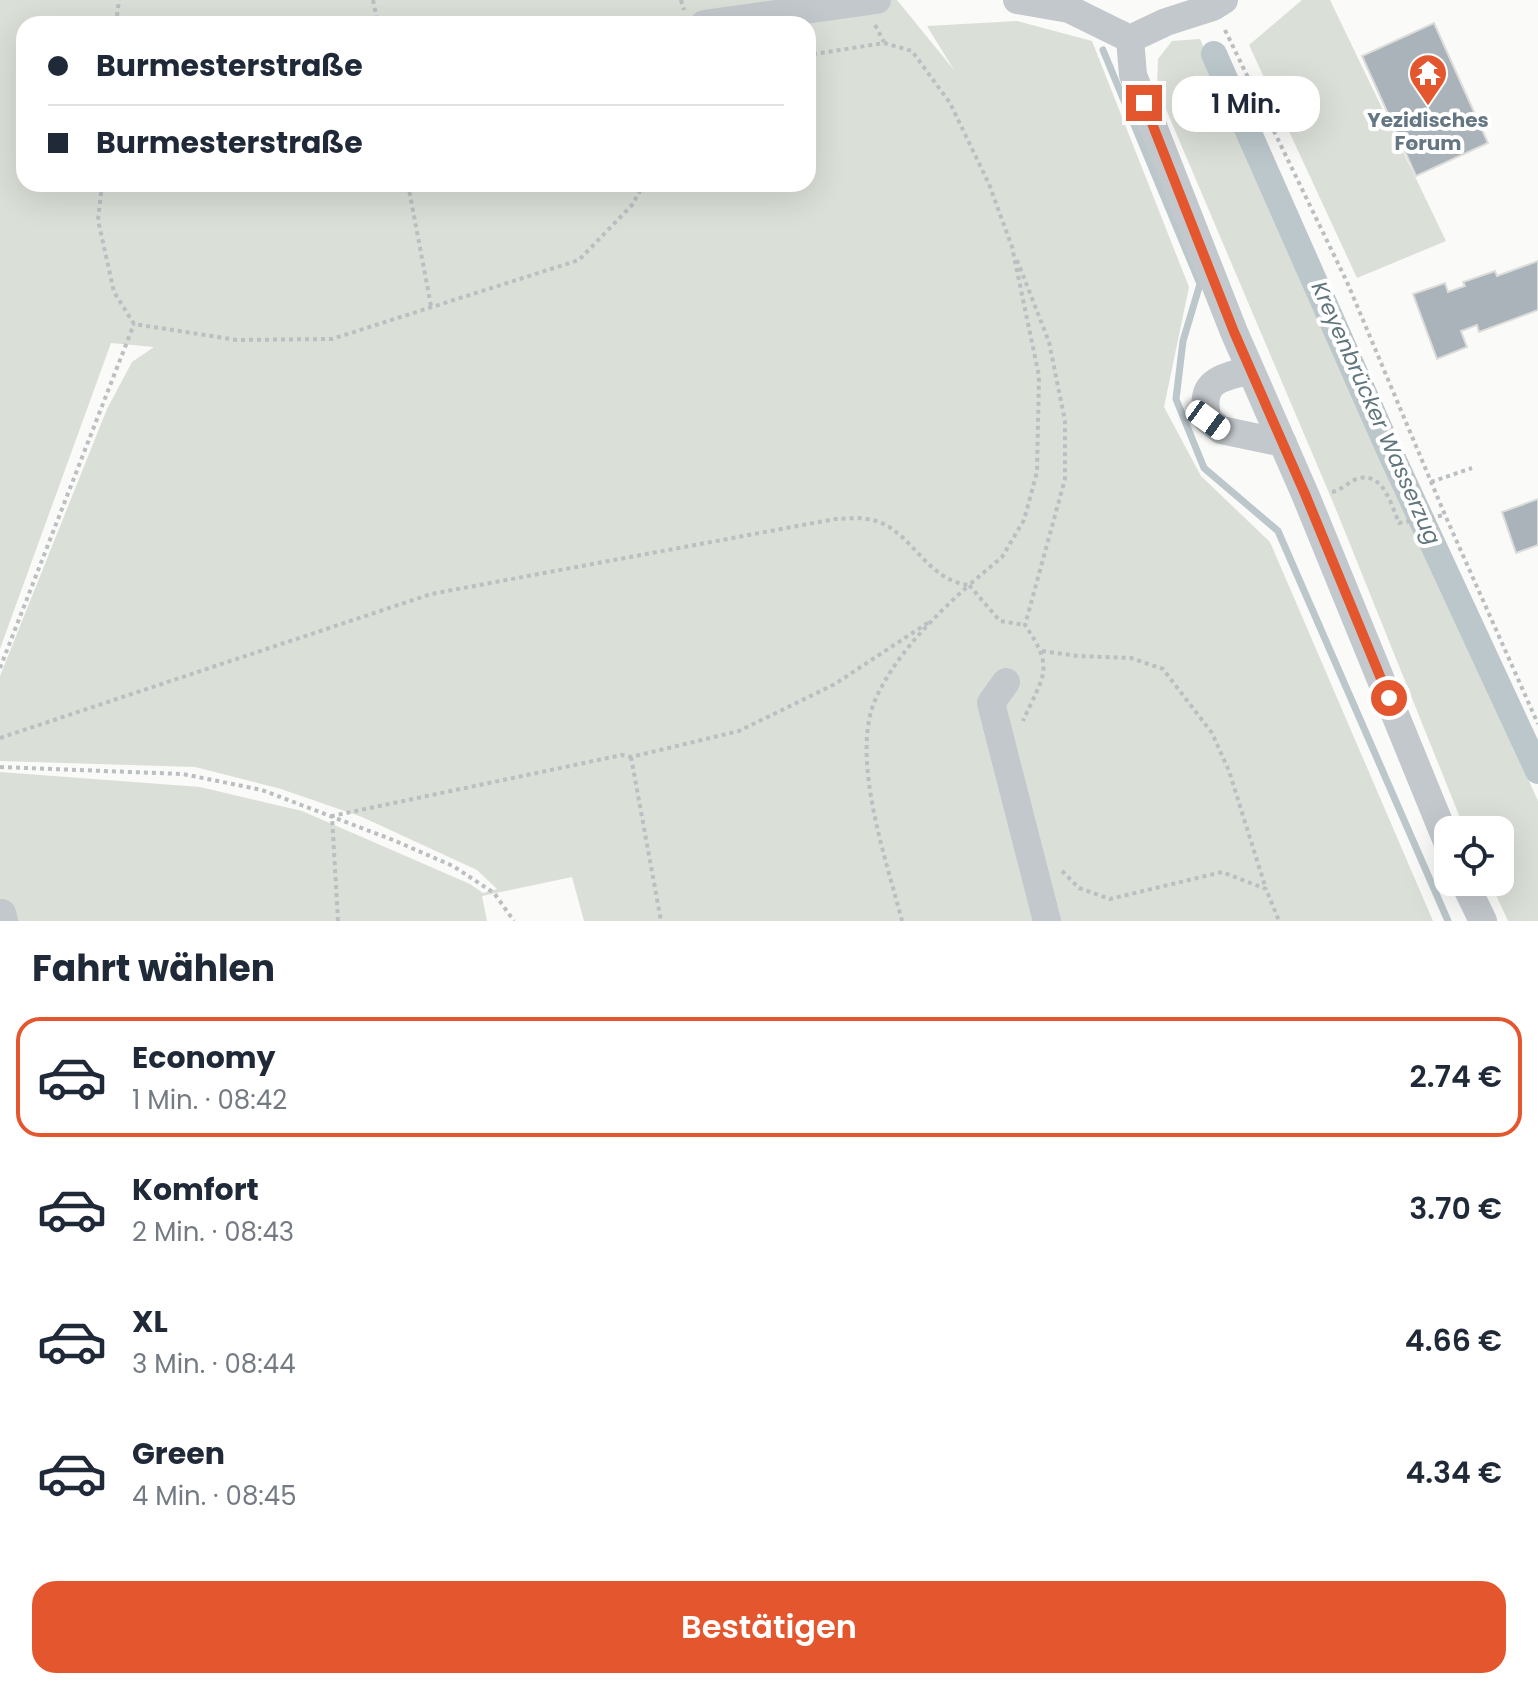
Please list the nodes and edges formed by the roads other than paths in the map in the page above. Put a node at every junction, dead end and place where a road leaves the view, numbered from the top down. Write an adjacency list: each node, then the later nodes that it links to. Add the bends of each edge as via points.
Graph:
1 (877, 0): 4 (street)
2 (1017, 0): 5 (street, via 1069,9)
3 (1219, 3): 5 (street)
4 (762, 16)
5 (1130, 39): 6 (street, via 1133,75)
6 (1250, 371): 7 (street); 7 (street, via 1224,376 1208,389 1203,403 1208,420 1221,430)
7 (1283, 443): 9 (street)
8 (1006, 682): 11 (street, via 991,703)
9 (1437, 816)
10 (1471, 896): 12 (street)
11 (1047, 921)
12 (1483, 921)

